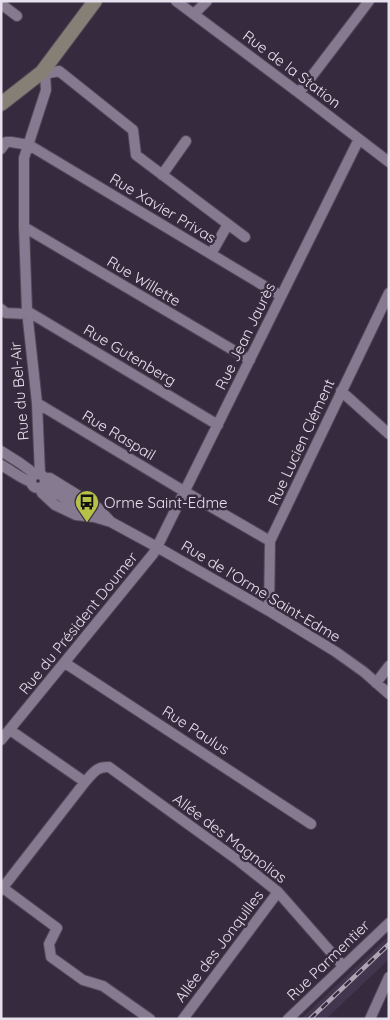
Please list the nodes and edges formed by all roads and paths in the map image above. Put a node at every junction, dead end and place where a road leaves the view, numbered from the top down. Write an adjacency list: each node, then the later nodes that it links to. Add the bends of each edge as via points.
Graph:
1 (94, 1): 8 (main road)
2 (176, 1): 6 (street, Rue de la Station)
3 (207, 1): 6 (street)
4 (369, 1): 9 (street)
5 (1, 4): 7 (street)
6 (194, 14): 9 (street, Rue de la Station)
7 (17, 16)
8 (44, 73): 10 (main road); 13 (street, Rue du Bel-Air, via 46,90); 16 (street, via 59,71 133,130 136,155)
9 (299, 93): 11 (street, Rue de la Station)
10 (1, 104)
11 (359, 139): 15 (street, Rue de la Station); 22 (street, Rue Jean Jaurès)
12 (186, 141): 16 (street)
13 (29, 145): 14 (street, via 6,142); 18 (street, Rue du Bel-Air, via 24,158); 20 (street, Rue Xavier Privas)
14 (1, 149)
15 (389, 162)
16 (162, 175): 17 (street)
17 (228, 224): 19 (street); 20 (street)
18 (24, 227): 24 (street, Rue du Bel-Air); 25 (street, Rue Willette)
19 (245, 237)
20 (211, 254): 22 (street, Rue Xavier Privas)
21 (389, 293): 26 (street, Rue Lucien Clément)
22 (281, 296): 25 (street, Rue Jean Jaurès)
23 (1, 309): 24 (street, via 6,313)
24 (28, 312): 27 (street, Rue du Bel-Air); 28 (street, Rue Gutenberg)
25 (250, 360): 28 (street, Rue Jean Jaurès)
26 (341, 391): 29 (street); 35 (street, Rue Lucien Clément)
27 (37, 403): 32 (street, Rue du Bel-Air); 33 (street, Rue Raspail)
28 (218, 425): 33 (street, Rue Jean Jaurès)
29 (389, 434)
30 (1, 451): 32 (street, Rue de l'Orme Saint-Edme, via 20,462)
31 (5, 467): 32 (street, Rue de l'Orme Saint-Edme)
32 (39, 480): 34 (street, Rue de l'Orme Saint-Edme, via 50,478 96,507); 34 (street, Rue de l'Orme Saint-Edme, via 42,493 55,505 76,515)
33 (185, 492): 35 (street, Rue Raspail); 36 (street, Rue Jean Jaurès)
34 (112, 522): 36 (street, Rue de l'Orme Saint-Edme)
35 (270, 541): 37 (street, Rue Lucien Clément)
36 (157, 547): 37 (street, Rue de l'Orme Saint-Edme); 38 (street, Rue du Président Doumer)
37 (269, 611): 40 (street, Rue de l'Orme Saint-Edme, via 336,652)
38 (65, 662): 42 (street, Rue du Président Doumer); 45 (street, Rue Paulus)
39 (389, 666): 40 (street)
40 (376, 683): 41 (street, Rue de l'Orme Saint-Edme)
41 (389, 694)
42 (10, 730): 43 (street, Rue du Président Doumer); 44 (street)
43 (1, 740)
44 (85, 782): 46 (street); 47 (street, Allée des Magnolias, via 102,766 110,767)
45 (311, 824)
46 (2, 889): 51 (street, via 57,928 49,944 51,957 83,980 103,986)
47 (278, 892): 49 (street, Allée des Magnolias); 52 (street, Allée des Jonquilles)
48 (389, 923): 49 (street, Rue Parmentier)
49 (343, 966): 53 (street, Rue Parmentier)
50 (389, 977): 54 (street)
51 (150, 1019)
52 (183, 1019)
53 (288, 1019)
54 (370, 1019)

